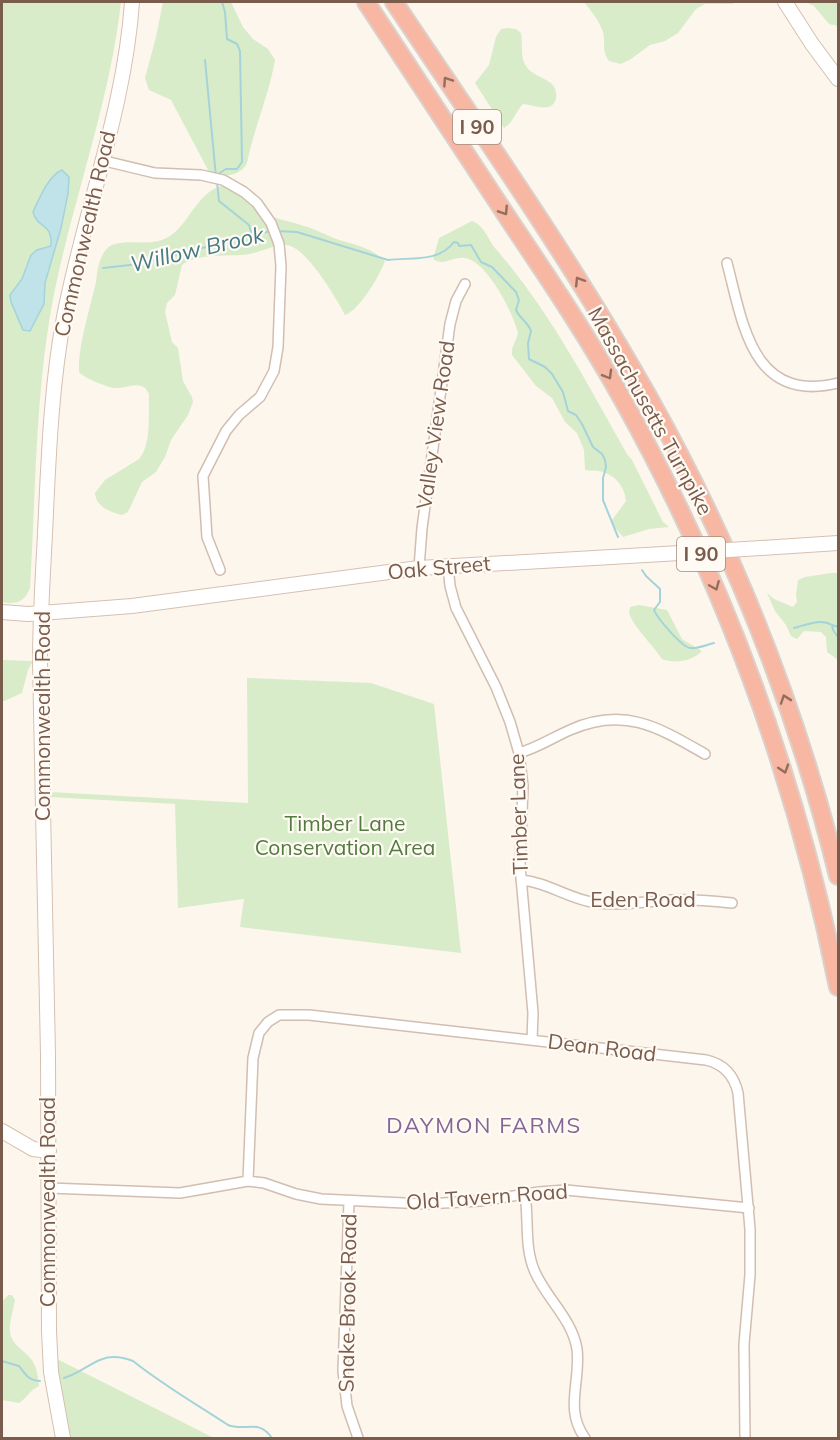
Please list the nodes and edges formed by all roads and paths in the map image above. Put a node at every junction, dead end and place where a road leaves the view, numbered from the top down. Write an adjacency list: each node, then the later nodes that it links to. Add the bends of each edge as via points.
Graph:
1 (132, 2): 6 (main road, Commonwealth Road, via 122,75)
2 (366, 2): 21 (highway, Massachusetts Turnpike / I 90, one-way to 21, via 586,337 690,529 739,643 781,760 818,890)
3 (394, 2): 18 (highway, Massachusetts Turnpike / I 90, one-way to 3, via 780,685 734,568 684,465 603,319)
4 (785, 2): 5 (main road)
5 (838, 79)
6 (101, 160): 13 (street, via 155,173 224,180 265,212 275,234 281,255 278,347 270,380 254,404 232,423 203,476 207,537); 15 (main road, Commonwealth Road, via 58,352)
7 (727, 263): 9 (street, via 748,342 762,363 791,383 815,387)
8 (465, 284): 12 (street, Valley View Road, via 450,324)
9 (838, 383)
10 (838, 543): 11 (main road, Oak Street, bridge)
11 (448, 566): 12 (main road, Oak Street); 16 (street, Timber Lane, via 456,608 498,693)
12 (419, 568): 15 (main road, Oak Street, via 139,606)
13 (220, 570)
14 (2, 612): 15 (main road, Oak Street)
15 (41, 613): 24 (main road, Commonwealth Road)
16 (519, 753): 17 (street, via 586,724 616,718 656,728); 19 (street, Timber Lane, via 523,786)
17 (705, 754)
18 (838, 876)
19 (521, 880): 20 (street, Eden Road, via 599,904 687,900); 22 (street, Timber Lane)
20 (732, 903)
21 (838, 987)
22 (532, 1040): 25 (street, Dean Road, via 279,1015 263,1027 254,1049); 29 (street, Dean Road, via 706,1060 726,1069 740,1101)
23 (2, 1131): 24 (main road, via 33,1149)
24 (49, 1151): 26 (main road, Commonwealth Road)
25 (248, 1181): 26 (street, Old Tavern Road, via 180,1193); 28 (street, Old Tavern Road, via 308,1197)
26 (49, 1188): 30 (main road, Commonwealth Road, via 50,1352)
27 (525, 1194): 28 (street, Old Tavern Road, via 437,1204); 29 (street, Old Tavern Road, via 579,1191); 32 (street, via 528,1248 534,1271 566,1320 576,1347 573,1407 576,1424)
28 (349, 1202): 31 (street, Snake Brook Road, via 343,1371 347,1406)
29 (748, 1209): 33 (street, Dean Road, via 751,1258 745,1338)
30 (63, 1438)
31 (358, 1438)
32 (585, 1438)
33 (745, 1438)

